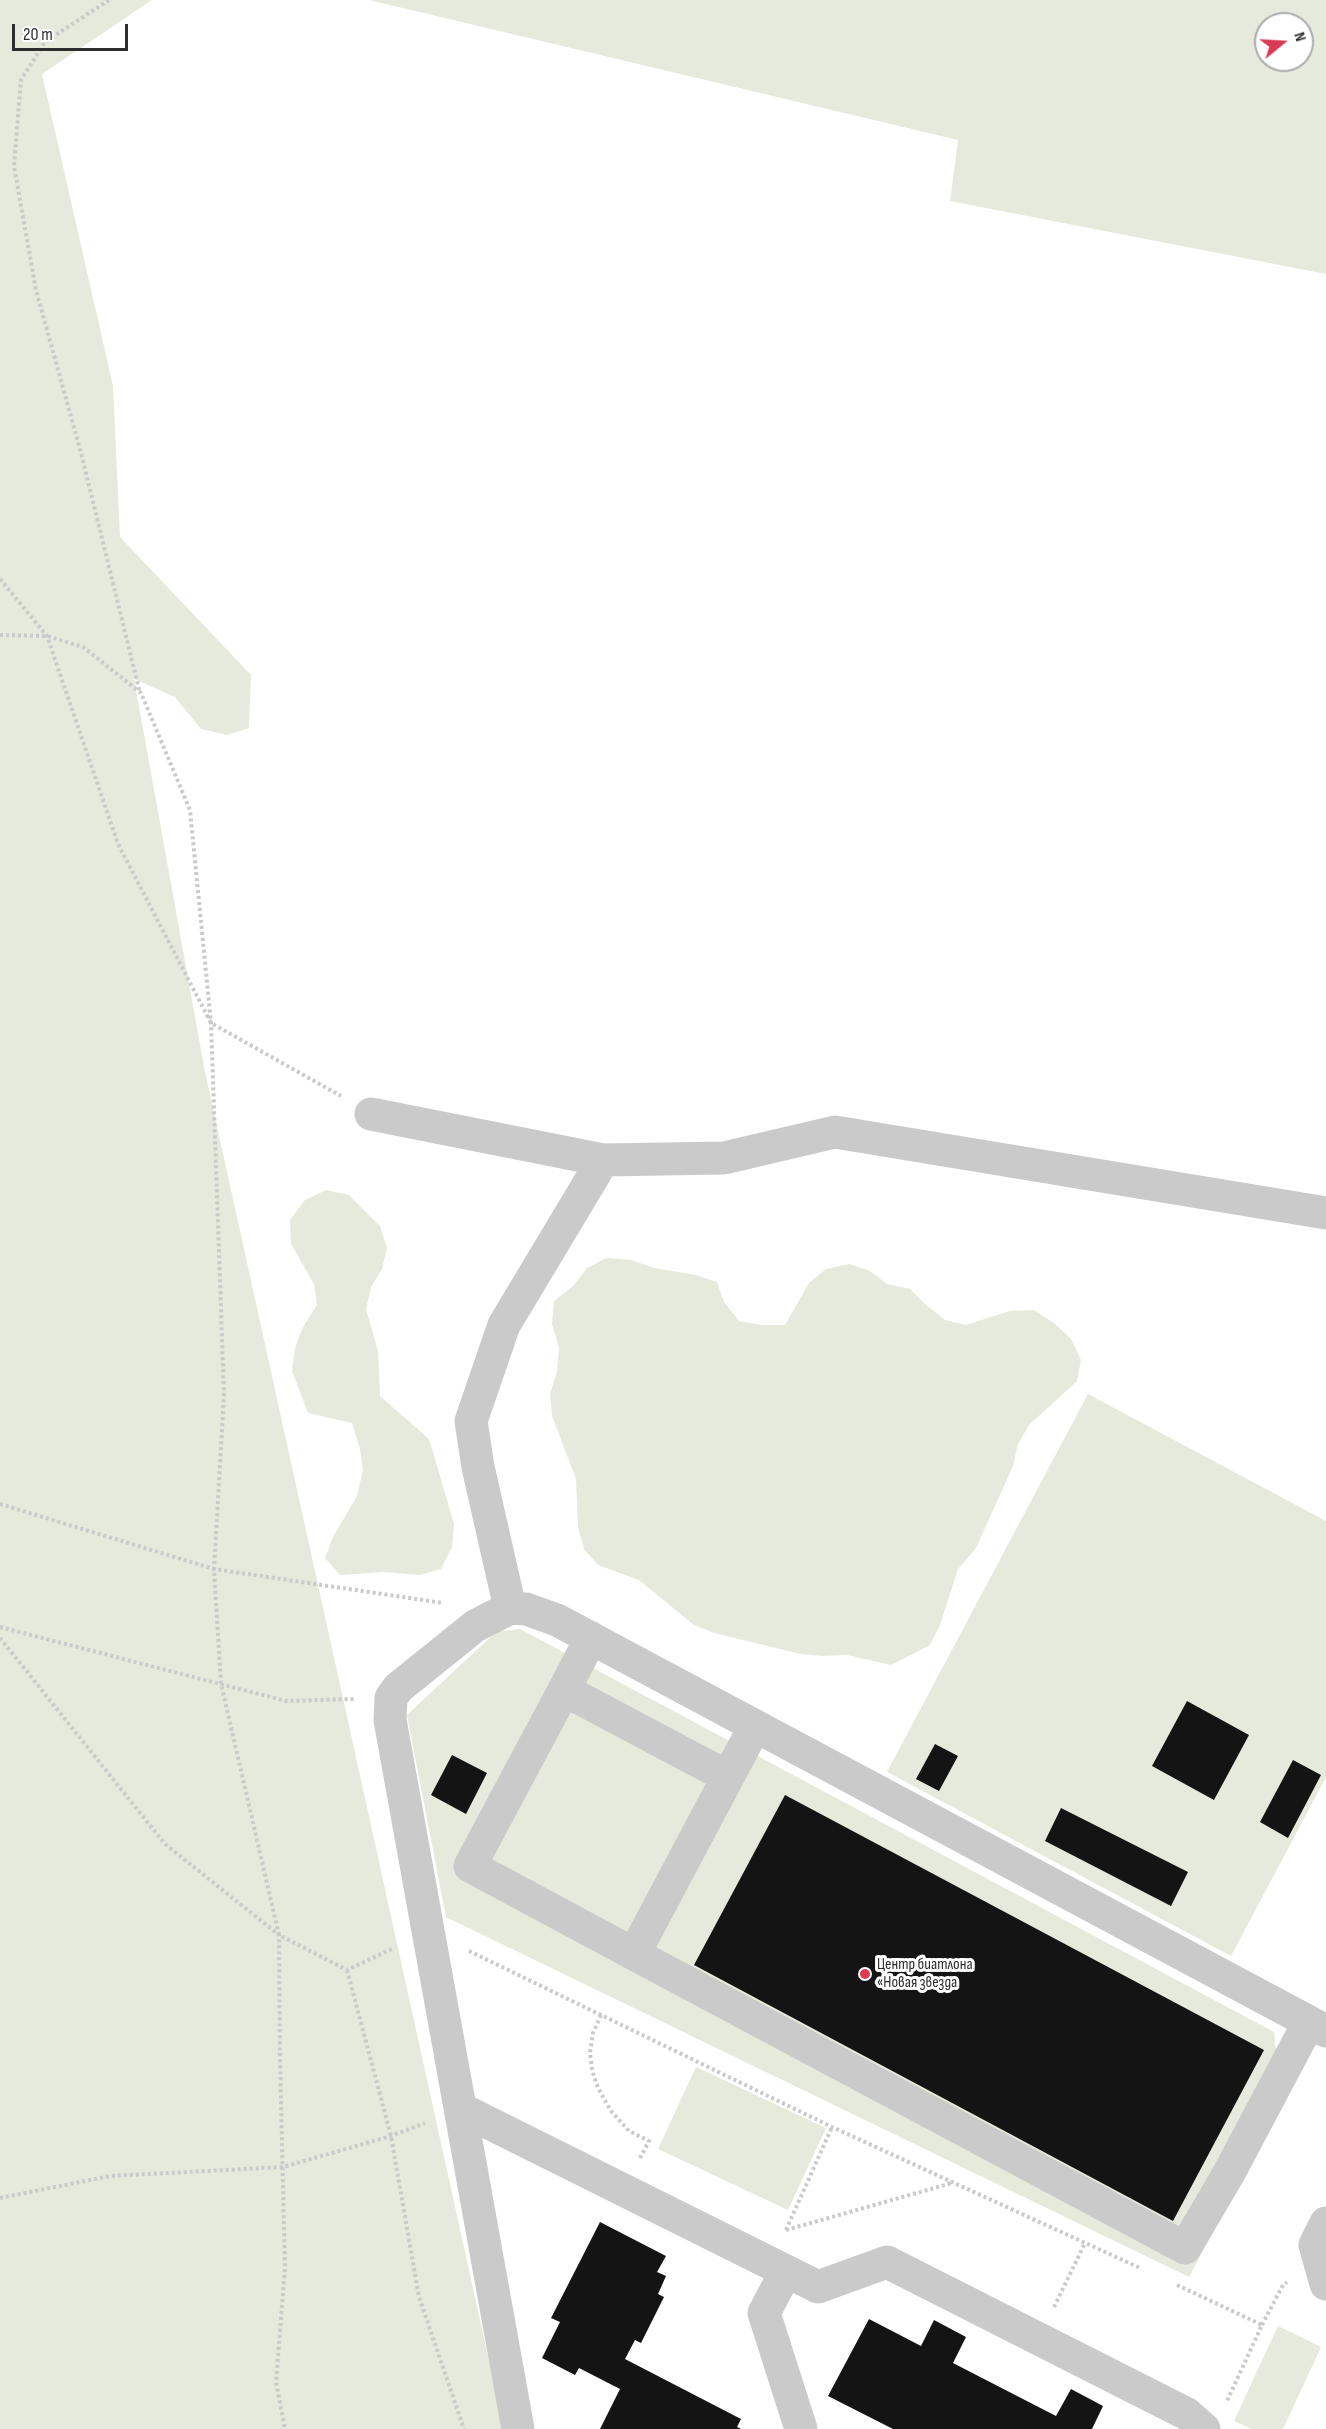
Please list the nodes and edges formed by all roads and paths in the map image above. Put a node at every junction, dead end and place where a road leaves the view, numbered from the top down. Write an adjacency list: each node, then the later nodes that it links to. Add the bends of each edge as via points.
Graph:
1 (109, 0): 5 (path, via 45,42 21,80 14,166 36,290)
2 (0, 579): 4 (path)
3 (0, 635): 4 (path)
4 (47, 636): 5 (path, via 83,647); 6 (path, via 118,844)
5 (141, 693): 6 (path, via 190,810)
6 (211, 1023): 7 (path); 11 (path, via 225,1395)
7 (371, 1114): 8 (street)
8 (603, 1160): 9 (street, via 724,1158 835,1132); 13 (street, via 504,1325 471,1421)
9 (1326, 1213)
10 (0, 1504): 11 (path)
11 (214, 1569): 12 (path); 17 (path)
12 (454, 1604)
13 (510, 1608): 16 (street, via 557,1620); 19 (street, via 475,1626 398,1688)
14 (0, 1627): 17 (path)
15 (0, 1638): 23 (path, via 165,1844)
16 (591, 1638): 18 (street); 20 (street)
17 (221, 1684): 19 (path, via 286,1701); 23 (path)
18 (564, 1690): 21 (street); 24 (street, via 470,1866)
19 (391, 1698): 22 (street, via 390,1720)
20 (755, 1726): 21 (street); 27 (street)
21 (728, 1778): 24 (street)
22 (429, 1932): 25 (path); 26 (path); 28 (street)
23 (279, 1935): 25 (path); 31 (path)
24 (634, 1954): 27 (street, via 1185,2248)
25 (347, 1970): 30 (path)
26 (601, 2015): 29 (path); 33 (path, via 590,2052 598,2088 629,2131 649,2141)
27 (1318, 2027)
28 (461, 2109): 30 (path); 33 (street); 46 (street)
29 (832, 2127): 32 (path); 32 (path, via 785,2230)
30 (391, 2136): 31 (path); 45 (path, via 419,2297)
31 (283, 2167): 34 (path, via 110,2176); 44 (path, via 285,2268 276,2382)
32 (952, 2182): 36 (path)
33 (624, 2190): 37 (street)
34 (0, 2198)
35 (1326, 2223): 39 (street, via 1315,2245)
36 (1085, 2243): 38 (path); 42 (path)
37 (786, 2271): 42 (street, via 818,2287 886,2262); 47 (street, via 764,2313)
38 (1148, 2272)
39 (1323, 2274): 41 (path, via 1283,2285)
40 (1168, 2282): 41 (path)
41 (1262, 2325): 43 (path)
42 (1038, 2339): 43 (street, via 1187,2414)
43 (1214, 2419)
44 (285, 2429)
45 (464, 2429)
46 (518, 2429)
47 (801, 2429)

